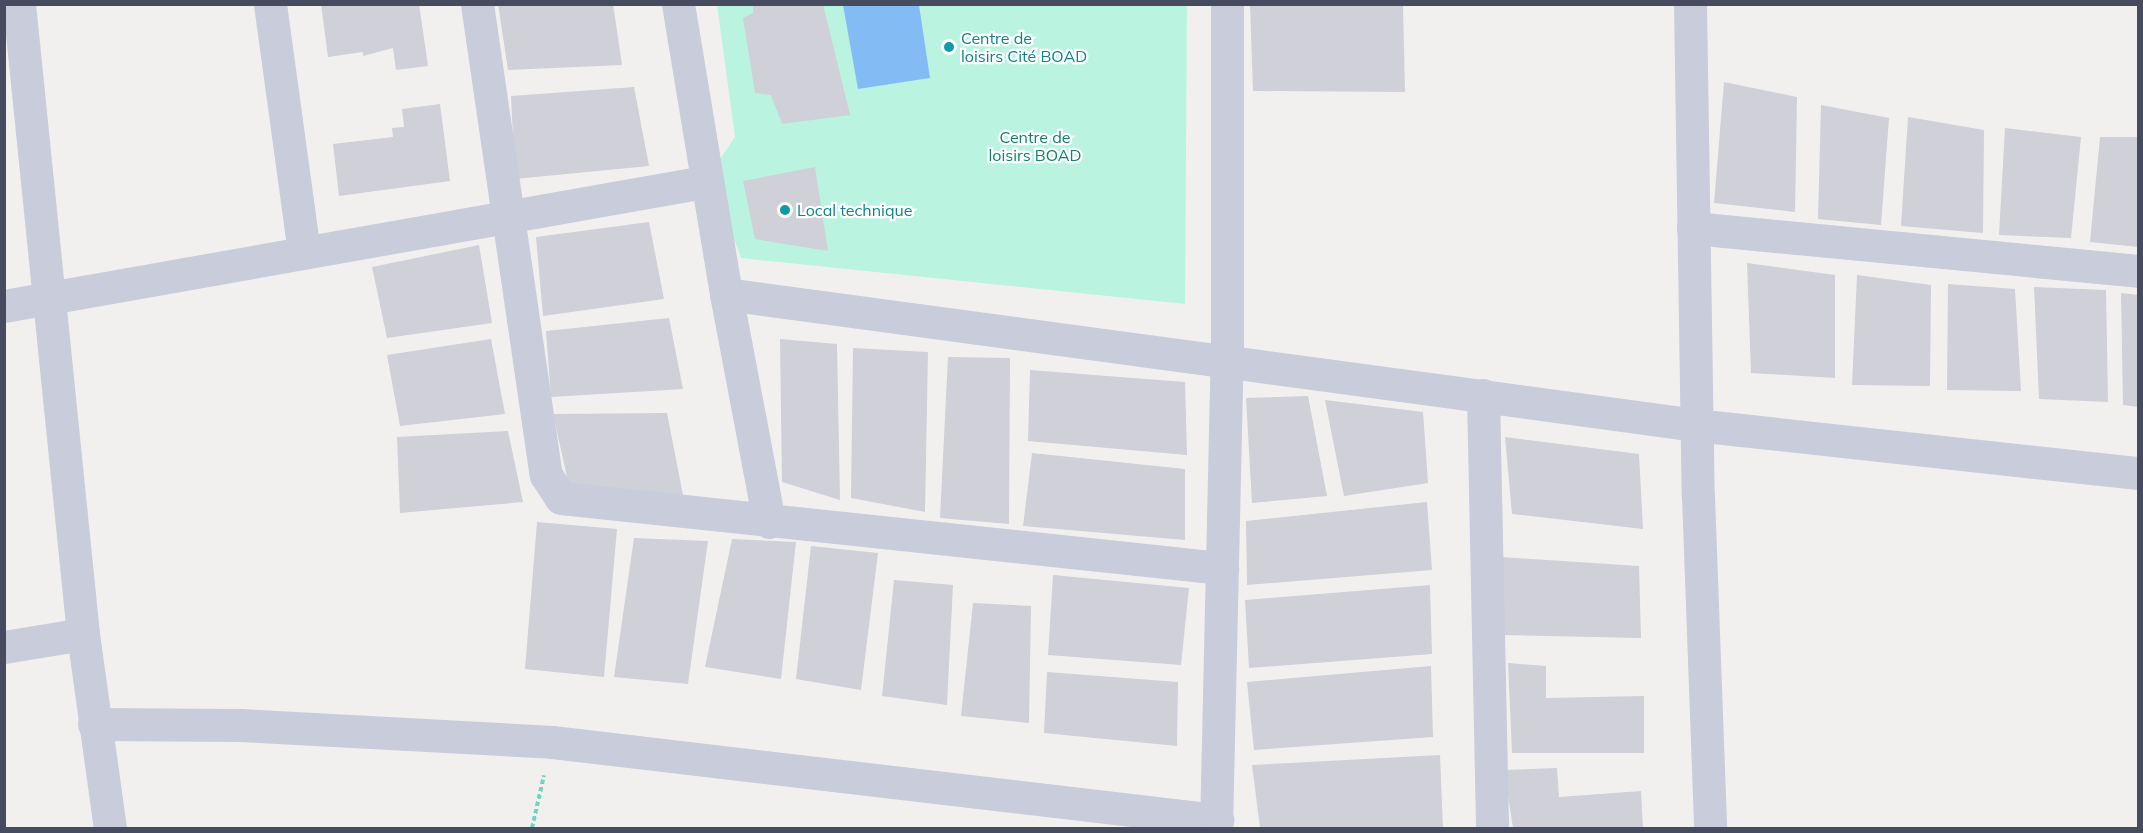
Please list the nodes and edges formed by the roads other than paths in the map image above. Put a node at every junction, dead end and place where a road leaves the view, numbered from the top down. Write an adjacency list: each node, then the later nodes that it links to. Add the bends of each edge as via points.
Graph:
1 (19, 4): 13 (street)
2 (270, 4): 10 (street)
3 (477, 4): 8 (street)
4 (678, 4): 7 (street)
5 (1227, 4): 15 (street)
6 (1690, 4): 9 (street)
7 (704, 182): 8 (street); 12 (street)
8 (508, 213): 10 (street); 19 (street, via 546,476 561,498)
9 (1693, 228): 11 (street); 17 (street)
10 (304, 251): 13 (street)
11 (2139, 271)
12 (726, 294): 15 (street); 19 (street)
13 (52, 297): 14 (street); 21 (street)
14 (4, 306)
15 (1227, 359): 16 (street); 20 (street)
16 (1483, 395): 17 (street); 26 (street)
17 (1699, 425): 18 (street); 27 (street)
18 (2139, 473)
19 (769, 522): 20 (street)
20 (1222, 568): 24 (street)
21 (83, 634): 22 (street); 23 (street)
22 (4, 647)
23 (94, 724): 24 (street, via 240,725 552,742); 25 (street)
24 (1216, 824)
25 (110, 828)
26 (1492, 828)
27 (1710, 828)

